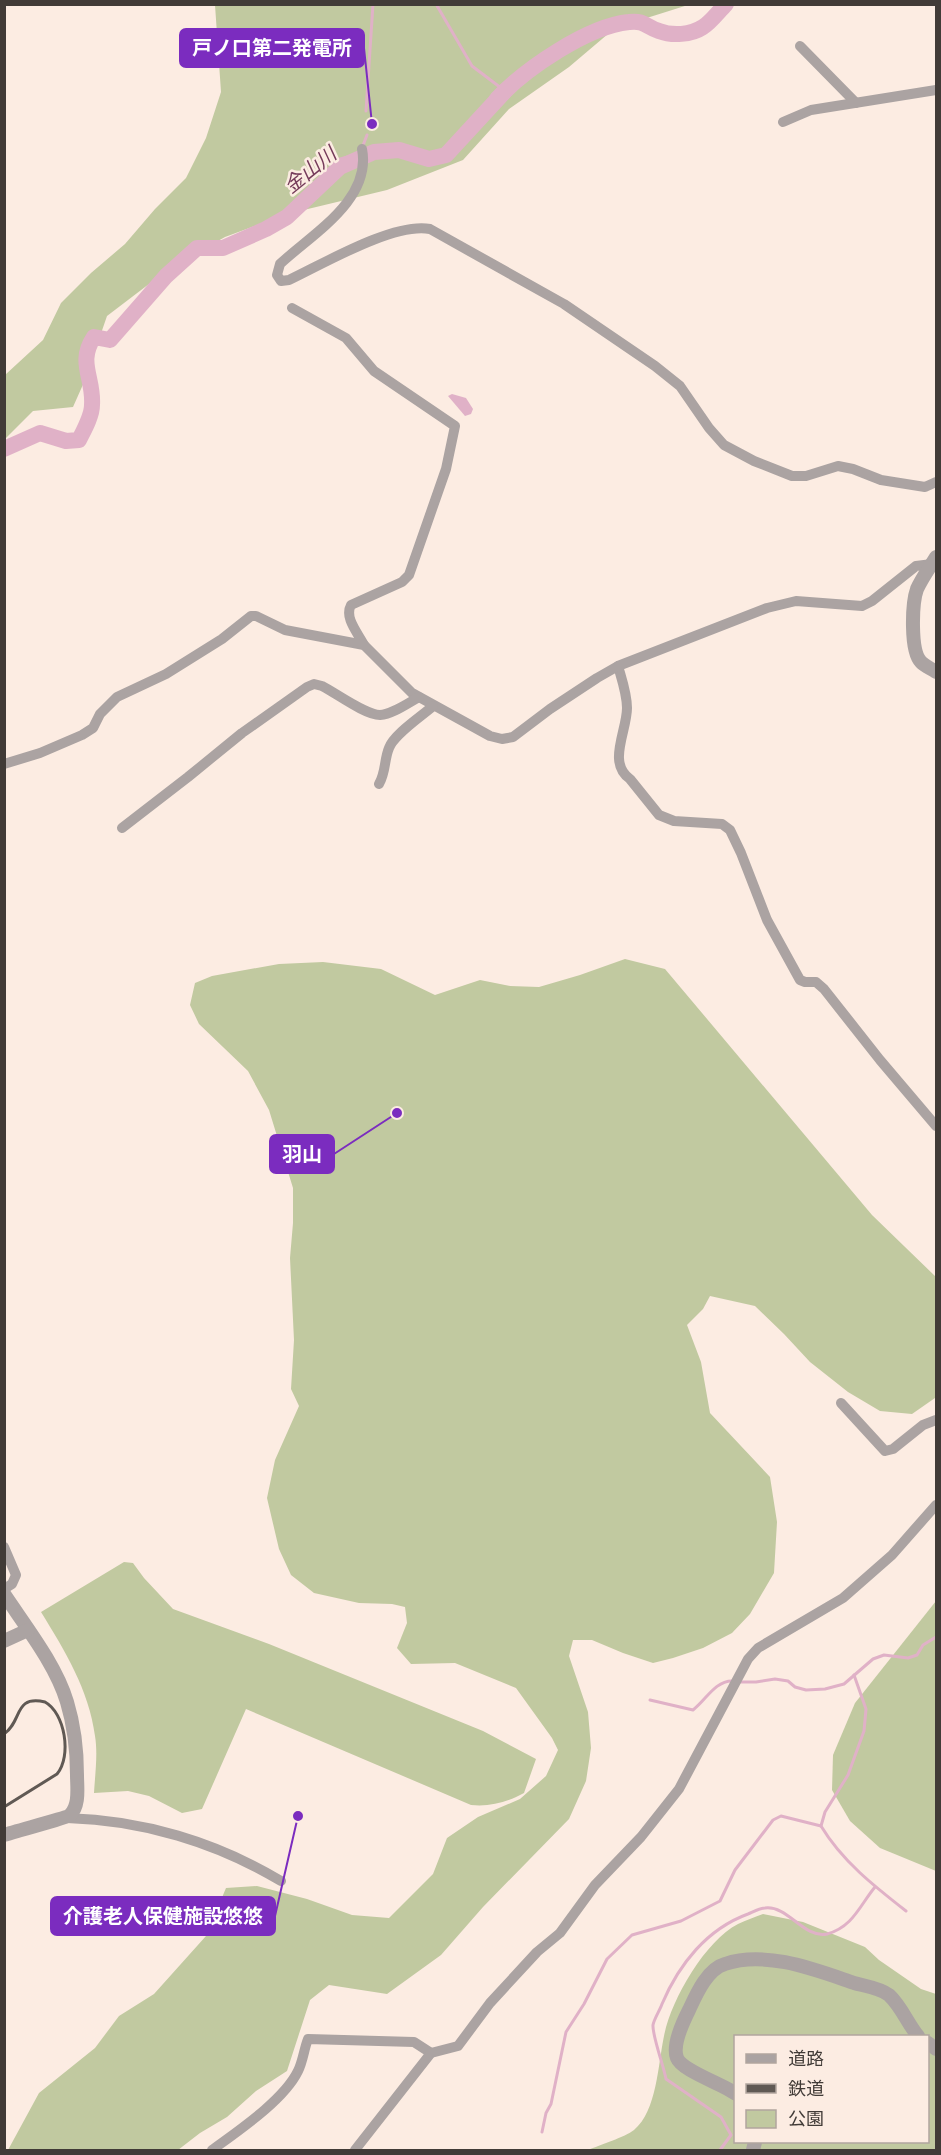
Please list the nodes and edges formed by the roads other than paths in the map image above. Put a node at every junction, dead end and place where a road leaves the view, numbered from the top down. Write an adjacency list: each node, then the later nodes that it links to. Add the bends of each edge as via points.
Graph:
1 (800, 46): 3 (street)
2 (936, 90): 3 (street)
3 (856, 103): 4 (street, via 811,110)
4 (783, 122)
5 (362, 149): 7 (street, via 363,172 354,194 314,237 280,264 277,274 281,281 395,232 430,229 564,304 655,366 680,386 724,446 792,476 838,466 881,480 925,487)
6 (292, 308): 9 (street, via 346,339 374,371 455,426 446,469 409,575 348,609)
7 (936, 482)
8 (934, 561): 10 (street, via 916,566 862,606 796,601 768,608); 11 (street, via 918,588 914,626 917,656)
9 (364, 645): 12 (street); 14 (street, via 306,636 251,616 166,674 117,697 100,714 93,728 82,735)
10 (618, 666): 13 (street, via 513,737 490,736); 17 (street, via 627,709 619,765 624,775 658,815 674,821 722,824 730,830 767,920 800,980 816,982 824,989)
11 (936, 672)
12 (419, 697): 13 (street); 16 (street, via 377,715 322,686 307,687)
13 (433, 706): 15 (street, via 389,747)
14 (4, 764)
15 (379, 784)
16 (122, 828)
17 (936, 1126)
18 (841, 1403): 19 (street, via 885,1451)
19 (936, 1420)
20 (936, 1505): 30 (street, via 892,1555 843,1598 758,1648 741,1671 679,1789 641,1837 595,1885 560,1933 490,2003 458,2046)
21 (4, 1547): 22 (street, via 16,1575)
22 (4, 1589)
23 (4, 1594): 24 (street)
24 (28, 1630): 25 (street); 26 (street, via 53,1671 72,1719 77,1799)
25 (4, 1641)
26 (67, 1818): 27 (street); 28 (street, via 152,1828 254,1864)
27 (4, 1835)
28 (281, 1881)
29 (917, 2035): 31 (street, via 882,1991 789,1962 723,1964 711,1973 689,2010 677,2058 682,2066)
30 (431, 2053): 32 (street, via 414,2042 308,2039 298,2071 277,2097); 33 (street)
31 (734, 2093)
32 (212, 2151)
33 (355, 2151)

